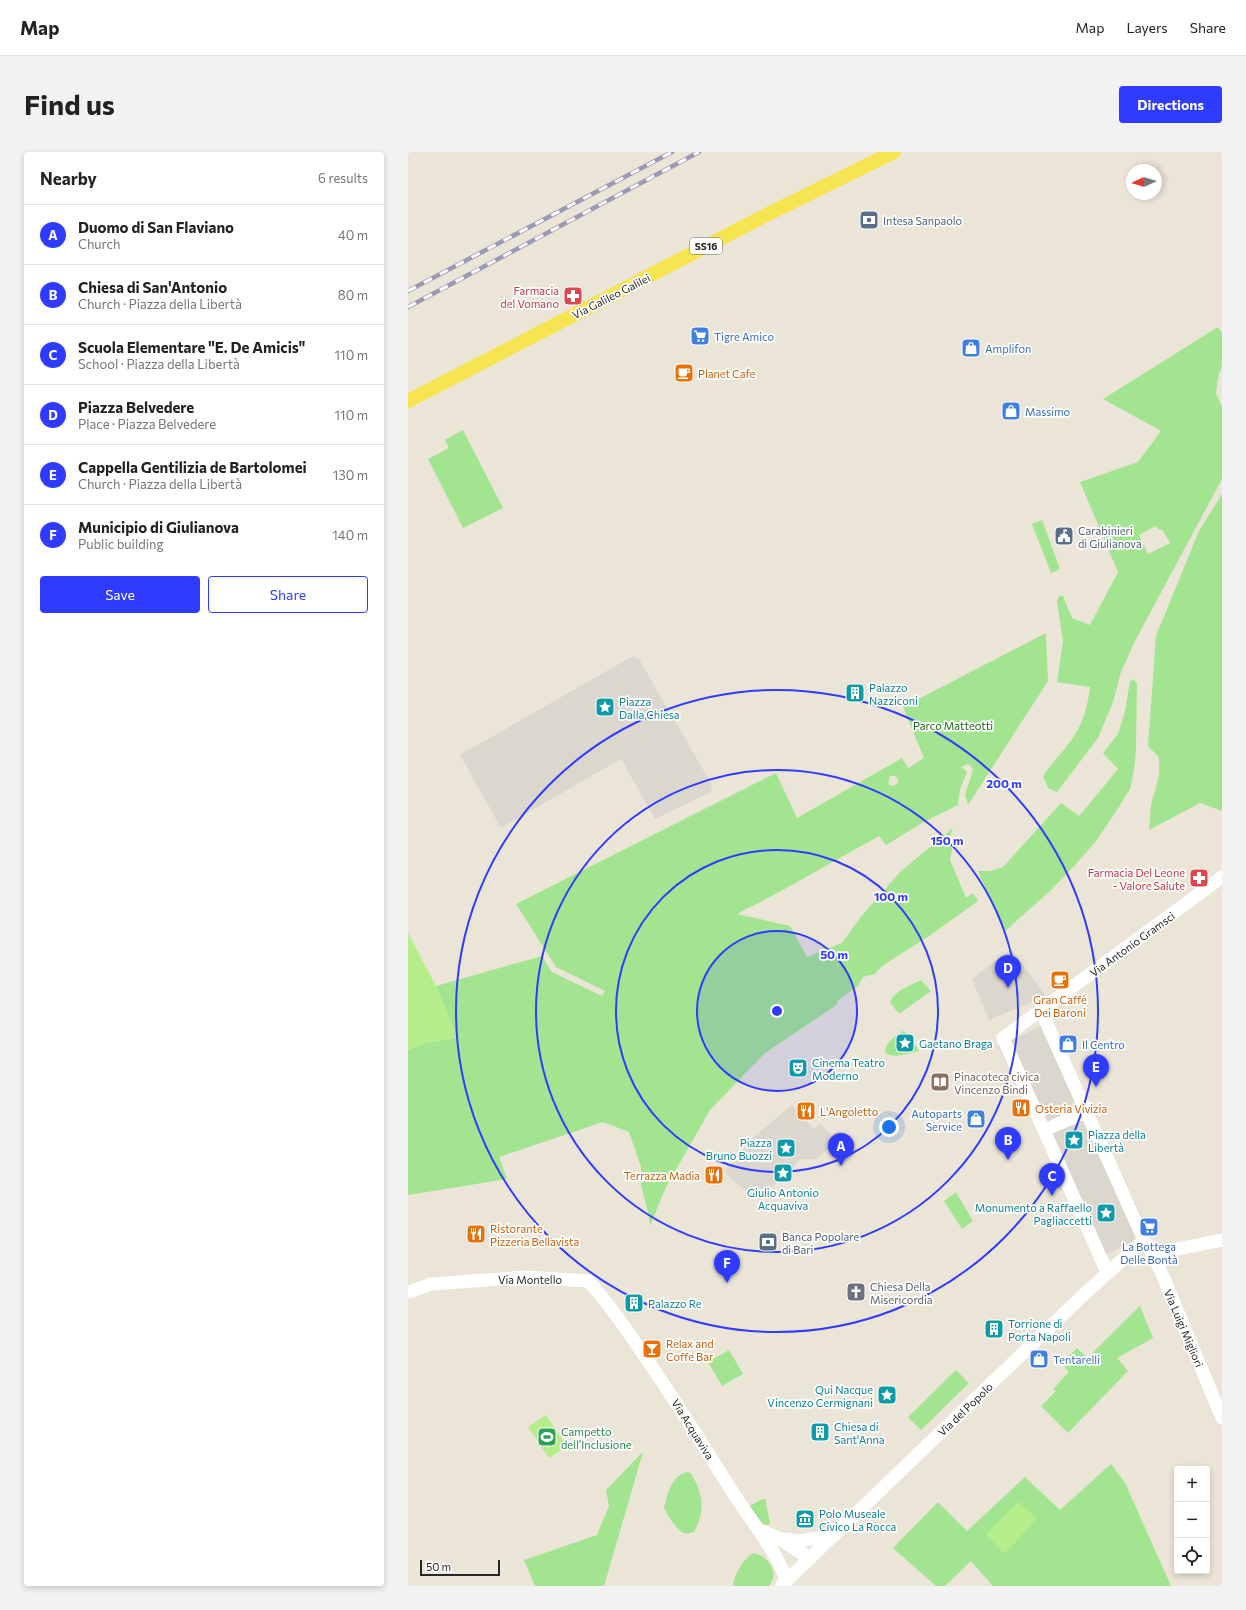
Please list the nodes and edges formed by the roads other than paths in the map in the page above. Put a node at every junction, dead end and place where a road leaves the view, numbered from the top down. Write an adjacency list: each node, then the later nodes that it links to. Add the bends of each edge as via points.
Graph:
1 (894, 152): 2 (main road, Via Galileo Galilei / SS16)
2 (408, 400)
3 (1222, 877): 4 (main road, Via Antonio Gramsci)
4 (1042, 1010): 5 (main road); 6 (main road, Via Antonio Gramsci, via 1003,1038)
5 (1086, 1112): 6 (main road); 7 (main road)
6 (1044, 1130): 10 (main road)
7 (1144, 1240): 9 (main road, Via Luigi Migliori); 10 (main road, Via del Popolo)
8 (1222, 1240): 9 (main road)
9 (1154, 1255): 13 (main road, Via Luigi Migliori)
10 (1107, 1272): 14 (main road, Via del Popolo)
11 (408, 1292): 12 (main road, Via Montello, via 432,1284 526,1277 588,1281)
12 (628, 1332): 15 (main road, Via Acquaviva, via 662,1380 757,1528)
13 (1222, 1418)
14 (835, 1534): 15 (main road); 16 (main road, Via del Popolo)
15 (774, 1543): 16 (main road, Via Acquaviva); 17 (main road, Via Acquaviva, via 784,1560); 18 (main road, Via Acquaviva)
16 (810, 1558): 17 (main road, Via del Popolo)
17 (800, 1568): 18 (main road, Via del Popolo)
18 (785, 1583)

